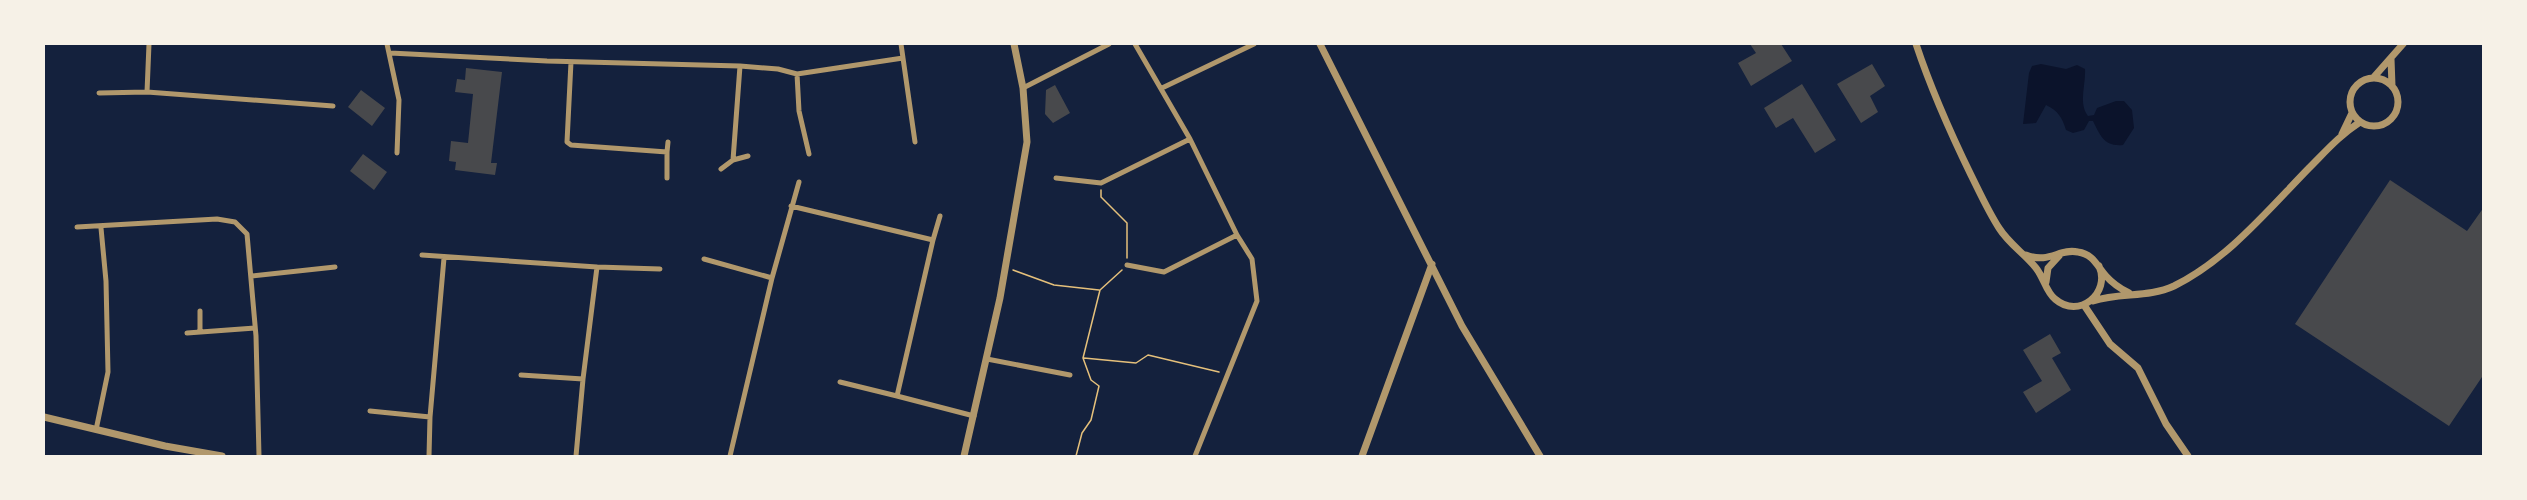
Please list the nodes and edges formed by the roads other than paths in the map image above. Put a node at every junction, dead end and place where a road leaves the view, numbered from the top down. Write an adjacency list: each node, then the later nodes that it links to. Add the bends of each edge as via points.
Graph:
1 (149, 44): 21 (street)
2 (387, 44): 11 (street)
3 (901, 44): 12 (street)
4 (1014, 44): 19 (street)
5 (1109, 44): 19 (street)
6 (1135, 44): 20 (street)
7 (1254, 44): 20 (street)
8 (1320, 44): 50 (street)
9 (1916, 44): 45 (street, via 1942,116 1982,196 1999,229)
10 (2403, 44): 13 (street)
11 (390, 53): 14 (street); 31 (street, via 399,100)
12 (903, 57): 16 (street); 29 (street)
13 (2391, 59): 17 (street); 18 (street)
14 (571, 62): 15 (street); 30 (street, via 567,142)
15 (740, 66): 16 (street); 34 (street)
16 (797, 74): 32 (street, via 799,111)
17 (2373, 78): 18 (street); 24 (street, via 2354,89 2349,102)
18 (2392, 87): 25 (street, via 2397,101 2393,116 2381,125)
19 (1023, 88): 65 (street, via 1027,142)
20 (1162, 88): 27 (street)
21 (147, 92): 22 (street); 23 (street)
22 (99, 93)
23 (333, 105)
24 (2352, 113): 25 (street); 26 (street)
25 (2360, 122): 26 (street)
26 (2342, 134): 59 (street, via 2207,267 2162,291)
27 (1190, 139): 37 (street, via 1101,183); 43 (street)
28 (668, 142): 30 (street)
29 (915, 142)
30 (667, 152): 36 (street)
31 (397, 153)
32 (809, 154)
33 (748, 156): 34 (street)
34 (733, 159): 35 (street)
35 (721, 169)
36 (667, 178)
37 (1056, 178)
38 (799, 182): 39 (street)
39 (791, 206): 44 (street); 57 (street)
40 (940, 216): 44 (street)
41 (77, 227): 42 (street)
42 (101, 228): 56 (street, via 217,219 235,222 247,234); 75 (street, via 108,372)
43 (1237, 235): 51 (street, via 1164,272); 82 (street, via 1252,260 1257,301)
44 (933, 240): 70 (street)
45 (2024, 254): 46 (street, via 2037,259); 58 (street)
46 (2062, 254): 52 (street, via 2085,254); 58 (street, via 2048,268)
47 (422, 255): 48 (street)
48 (444, 258): 54 (street); 74 (street)
49 (704, 259): 57 (street)
50 (1432, 264): 83 (street); 84 (street, via 1462,326)
51 (1127, 265)
52 (2098, 266): 59 (street); 60 (street, via 2100,288)
53 (334, 267): 56 (street)
54 (597, 267): 55 (street); 68 (street)
55 (660, 269)
56 (252, 276): 62 (street)
57 (772, 278): 80 (street)
58 (2046, 282): 60 (street, via 2057,301 2074,307)
59 (2132, 294): 60 (street)
60 (2088, 303): 85 (street, via 2110,344 2138,368 2166,424)
61 (200, 311): 63 (street)
62 (255, 328): 63 (street); 77 (street)
63 (200, 332): 64 (street)
64 (187, 333)
65 (987, 359): 67 (street); 72 (street)
66 (521, 375): 68 (street)
67 (1070, 375)
68 (583, 379): 79 (street)
69 (840, 382): 70 (street)
70 (897, 396): 72 (street)
71 (370, 411): 74 (street)
72 (974, 416): 81 (street)
73 (44, 417): 75 (street)
74 (430, 417): 78 (street)
75 (96, 429): 76 (street)
76 (222, 456)
77 (259, 456)
78 (429, 456)
79 (576, 456)
80 (730, 456)
81 (964, 456)
82 (1195, 456)
83 (1362, 456)
84 (1540, 456)
85 (2188, 456)

